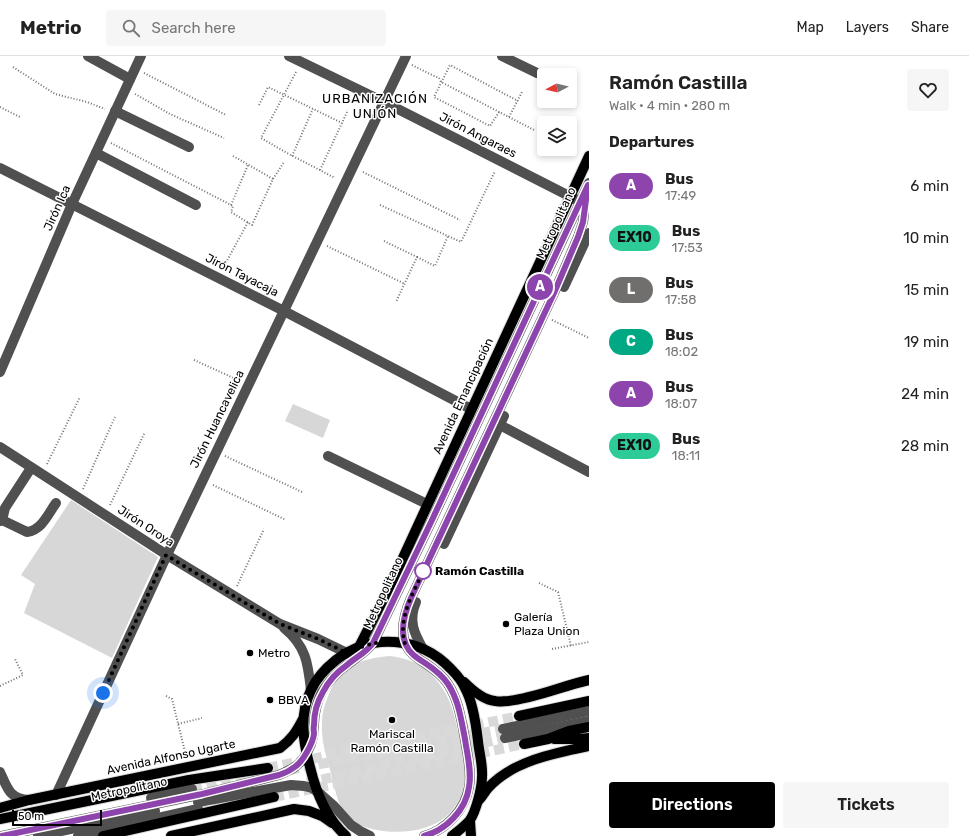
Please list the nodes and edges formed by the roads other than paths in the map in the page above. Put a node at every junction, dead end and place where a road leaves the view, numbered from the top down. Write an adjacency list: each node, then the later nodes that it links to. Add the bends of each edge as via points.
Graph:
1 (88, 56): 7 (street)
2 (141, 56): 7 (street, Jirón Ica)
3 (289, 56): 8 (street, Jirón Angaraes)
4 (502, 56): 6 (street)
5 (405, 58): 8 (street, Jirón Huancavelica)
6 (537, 74)
7 (130, 79): 9 (street, Jirón Ica)
8 (384, 102): 15 (street, Jirón Angaraes); 20 (street, Jirón Huancavelica)
9 (115, 112): 10 (street); 11 (street, Jirón Ica)
10 (189, 147)
11 (96, 153): 16 (street, Jirón Ica); 17 (street)
12 (589, 156): 15 (main road, Avenida Emancipación)
13 (0, 168): 16 (street, Jirón Tayacaja)
14 (589, 184): 18 (street, Metropolitano)
15 (570, 196): 18 (street, Jirón Angaraes); 22 (main road, Avenida Emancipación)
16 (72, 204): 20 (street, Jirón Tayacaja); 21 (street, Jirón Ica)
17 (196, 205)
18 (585, 205): 34 (street, Metropolitano); 35 (street, Metropolitano, via 578,237 554,293 408,606 404,617)
19 (589, 233): 23 (street)
20 (284, 311): 22 (street, Jirón Tayacaja); 32 (street, Jirón Huancavelica)
21 (0, 372)
22 (471, 409): 29 (main road, Avenida Emancipación)
23 (500, 425): 27 (street); 37 (street, via 413,610 413,629)
24 (0, 447): 26 (street, Jirón Oroya)
25 (328, 456): 29 (street)
26 (32, 468): 30 (street); 32 (street, Jirón Oroya)
27 (589, 472)
28 (56, 503): 31 (street, via 42,524 31,531 27,532)
29 (427, 504): 36 (main road, Avenida Emancipación)
30 (2, 508): 31 (street)
31 (1, 520)
32 (166, 555): 33 (street, Jirón Oroya); 59 (street, Jirón Huancavelica)
33 (280, 624): 38 (street, Jirón Oroya); 41 (street, Jirón Oroya, via 303,650)
34 (373, 643): 35 (main road); 36 (main road); 54 (street, Metropolitano, via 365,653 333,678 323,692 314,716 314,736)
35 (405, 643): 37 (main road); 76 (street, via 414,656 439,673 455,696 460,710 470,770 470,786 459,811 451,821)
36 (359, 648): 38 (main road)
37 (423, 649): 39 (main road, via 445,662)
38 (347, 653): 41 (main road, via 320,675)
39 (458, 676): 40 (main road, via 472,690 496,702 536,696); 62 (main road, via 470,701 477,738 482,776)
40 (589, 680)
41 (311, 690): 47 (main road)
42 (589, 695): 44 (main road)
43 (589, 701): 44 (main road)
44 (542, 711): 46 (main road)
45 (589, 711): 48 (street, via 504,733)
46 (519, 716)
47 (304, 717): 54 (main road, via 303,736); 59 (main road, Avenida Alfonso Ugarte, via 296,732 280,748)
48 (589, 721)
49 (589, 727): 51 (main road)
50 (589, 738): 51 (main road)
51 (548, 739): 52 (main road)
52 (524, 744)
53 (589, 746): 62 (main road, via 563,751 508,771 489,787)
54 (306, 754): 58 (main road); 69 (street, Metropolitano, via 296,766 279,775)
55 (268, 768): 65 (main road, via 189,780)
56 (0, 772): 61 (street, via 10,792 20,800)
57 (192, 789): 68 (street, Metropolitano)
58 (318, 792): 67 (main road); 70 (street, via 312,788 291,785 204,800); 75 (street, via 351,825)
59 (56, 795): 61 (main road, Avenida Alfonso Ugarte)
60 (274, 797): 72 (main road)
61 (28, 800): 63 (main road, Avenida Alfonso Ugarte)
62 (477, 803): 66 (main road)
63 (0, 808)
64 (198, 809): 71 (street)
65 (0, 819)
66 (470, 820): 77 (main road); 78 (main road)
67 (336, 825): 73 (main road, via 322,816 294,809); 74 (main road)
68 (0, 830)
69 (2, 836)
70 (38, 836)
71 (78, 836)
72 (102, 836)
73 (172, 836)
74 (346, 836)
75 (370, 836)
76 (424, 836)
77 (452, 836)
78 (471, 836)

